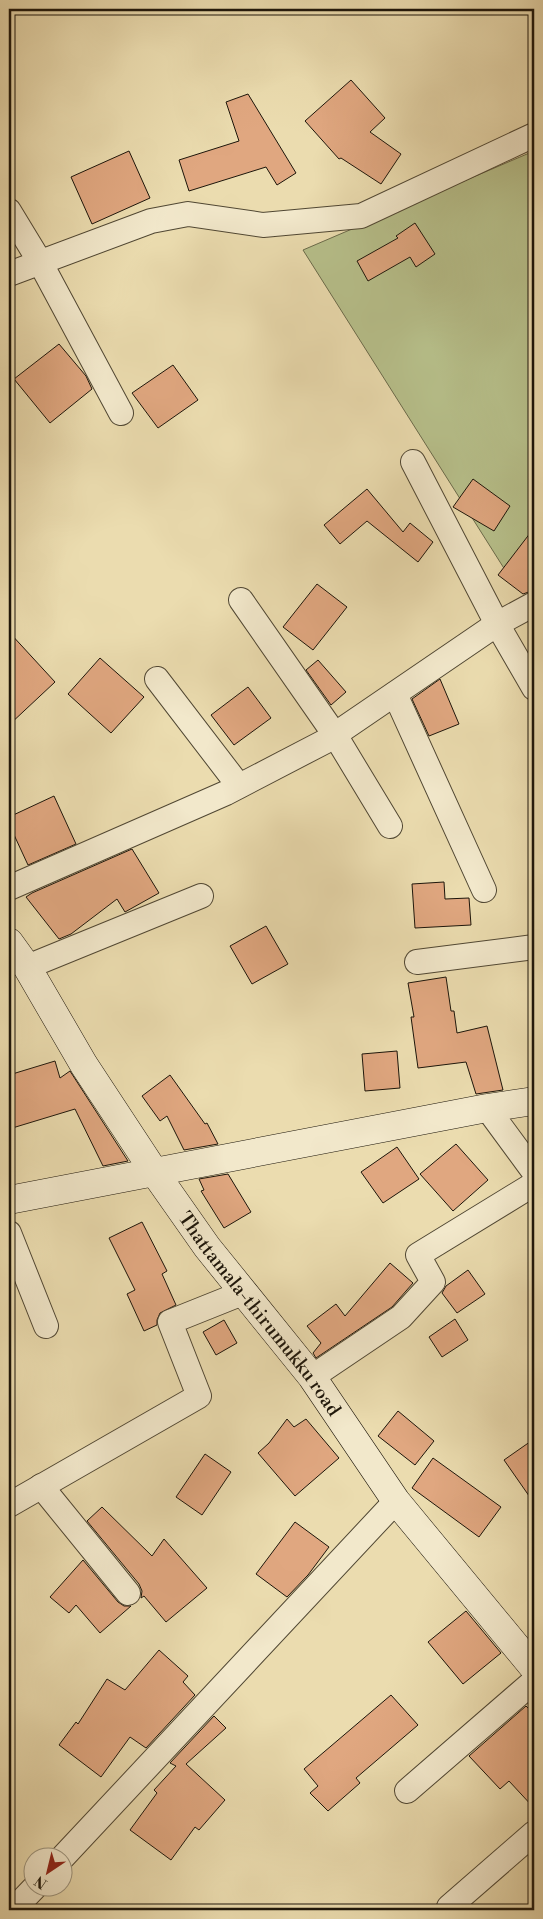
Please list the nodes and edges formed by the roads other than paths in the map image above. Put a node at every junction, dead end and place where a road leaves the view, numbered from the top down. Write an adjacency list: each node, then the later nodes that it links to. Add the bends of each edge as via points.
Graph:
1 (534, 135): 3 (street, via 360,216 263,225 188,214 151,221)
2 (9, 211): 3 (street)
3 (40, 262): 4 (street); 5 (street)
4 (9, 274)
5 (121, 413)
6 (413, 462): 9 (street)
7 (241, 600): 13 (street)
8 (534, 604): 9 (street)
9 (497, 624): 11 (street); 12 (street)
10 (157, 679): 14 (street)
11 (534, 688)
12 (395, 694): 13 (street); 17 (street)
13 (335, 735): 14 (street); 15 (street)
14 (240, 786): 16 (street)
15 (390, 826)
16 (9, 888)
17 (484, 890)
18 (201, 896): 22 (street)
19 (9, 942): 22 (street, Thattamala-thirumukku road)
20 (534, 948): 21 (street)
21 (417, 962)
22 (27, 968): 26 (street, Thattamala-thirumukku road, via 84,1065)
23 (534, 1101): 24 (street)
24 (487, 1108): 25 (street); 26 (street)
25 (534, 1172)
26 (154, 1173): 28 (street); 30 (street, Thattamala-thirumukku road)
27 (534, 1184): 32 (street, via 418,1255 433,1282 401,1318)
28 (9, 1200)
29 (9, 1233): 31 (street)
30 (245, 1292): 32 (street, Thattamala-thirumukku road); 33 (street, via 170,1322 199,1396)
31 (46, 1326)
32 (312, 1377): 34 (street, Thattamala-thirumukku road)
33 (41, 1486): 35 (street); 36 (street)
34 (396, 1501): 37 (street, Thattamala-thirumukku road); 41 (street)
35 (9, 1505)
36 (128, 1593)
37 (534, 1668)
38 (534, 1681): 39 (street)
39 (407, 1791)
40 (534, 1833): 43 (street)
41 (72, 1847)
42 (26, 1896): 44 (street)
43 (449, 1907)
44 (13, 1910)

